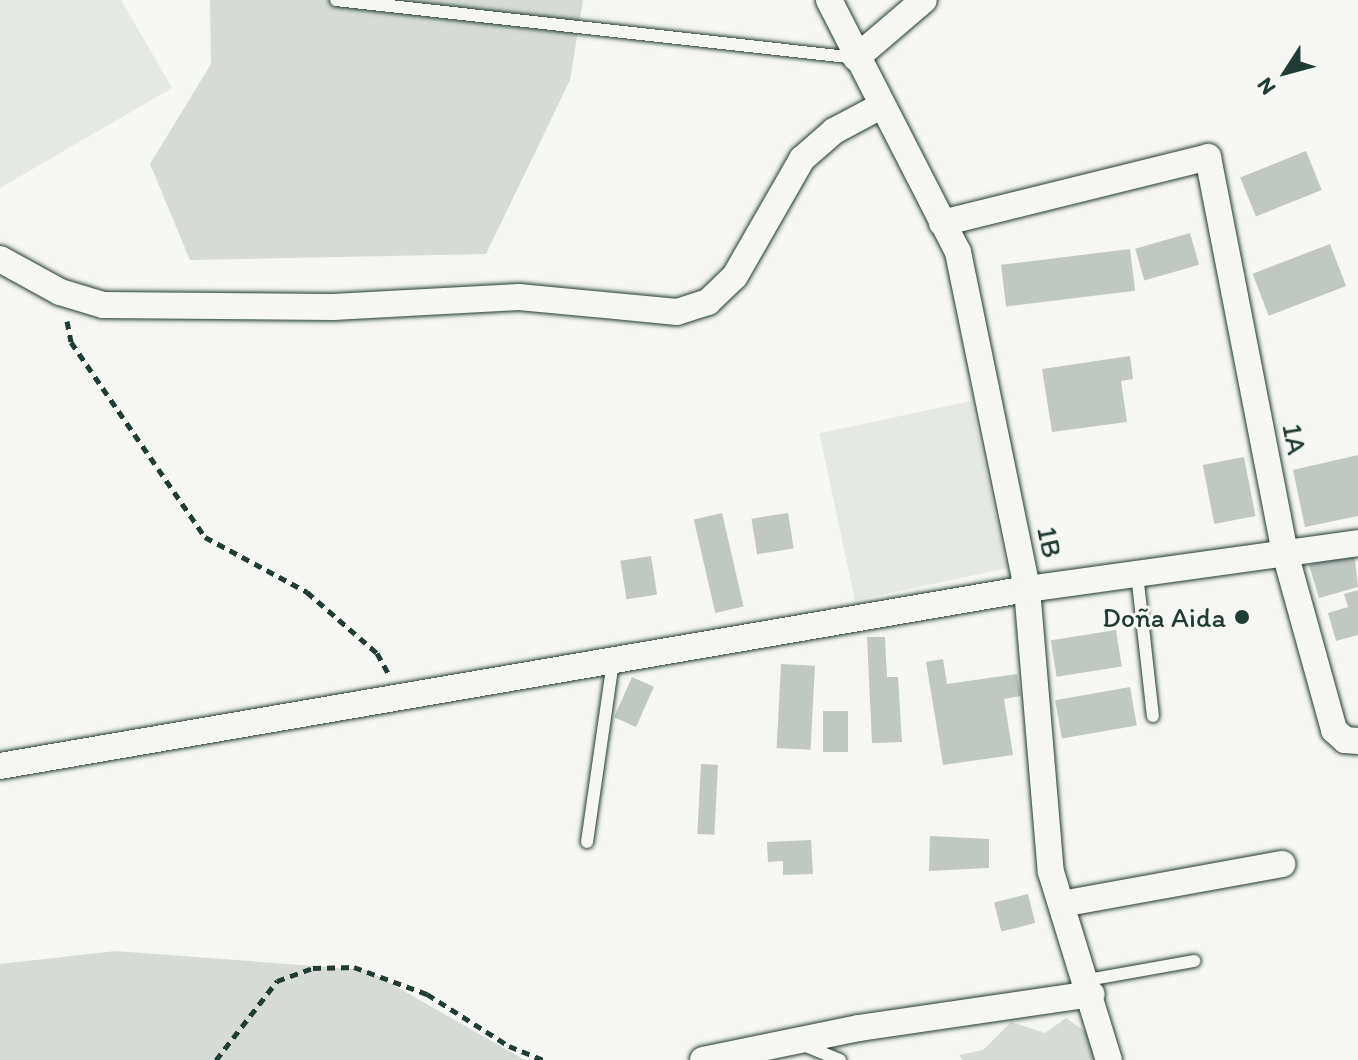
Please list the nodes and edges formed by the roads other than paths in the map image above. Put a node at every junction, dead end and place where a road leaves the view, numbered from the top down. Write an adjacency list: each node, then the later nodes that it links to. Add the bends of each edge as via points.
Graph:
1 (336, 0): 4 (lane)
2 (829, 0): 4 (street, 1B)
3 (924, 0): 4 (street)
4 (856, 58): 5 (street, 1B)
5 (881, 106): 6 (street, 1B); 7 (street, via 834,131 802,159 735,276 708,302 677,312 519,297 199,310 103,305 60,292)
6 (942, 223): 9 (street, 1A, via 1208,157); 11 (street, 1B, via 958,252)
7 (0, 259)
8 (1358, 543): 9 (street)
9 (1285, 553): 10 (street); 14 (street, 1A, via 1334,730 1345,740)
10 (1137, 574): 11 (street); 13 (lane)
11 (1027, 589): 12 (street); 18 (street, 1B, via 1051,872)
12 (613, 661): 15 (street); 16 (lane)
13 (1153, 716)
14 (1358, 741)
15 (0, 766)
16 (587, 842)
17 (1282, 864): 18 (street)
18 (1062, 904): 20 (street, 1B)
19 (1194, 961): 20 (lane)
20 (1090, 987): 21 (street); 24 (street, 1B)
21 (794, 1041): 22 (street); 23 (lane)
22 (703, 1060)
23 (840, 1060)
24 (1109, 1060)

